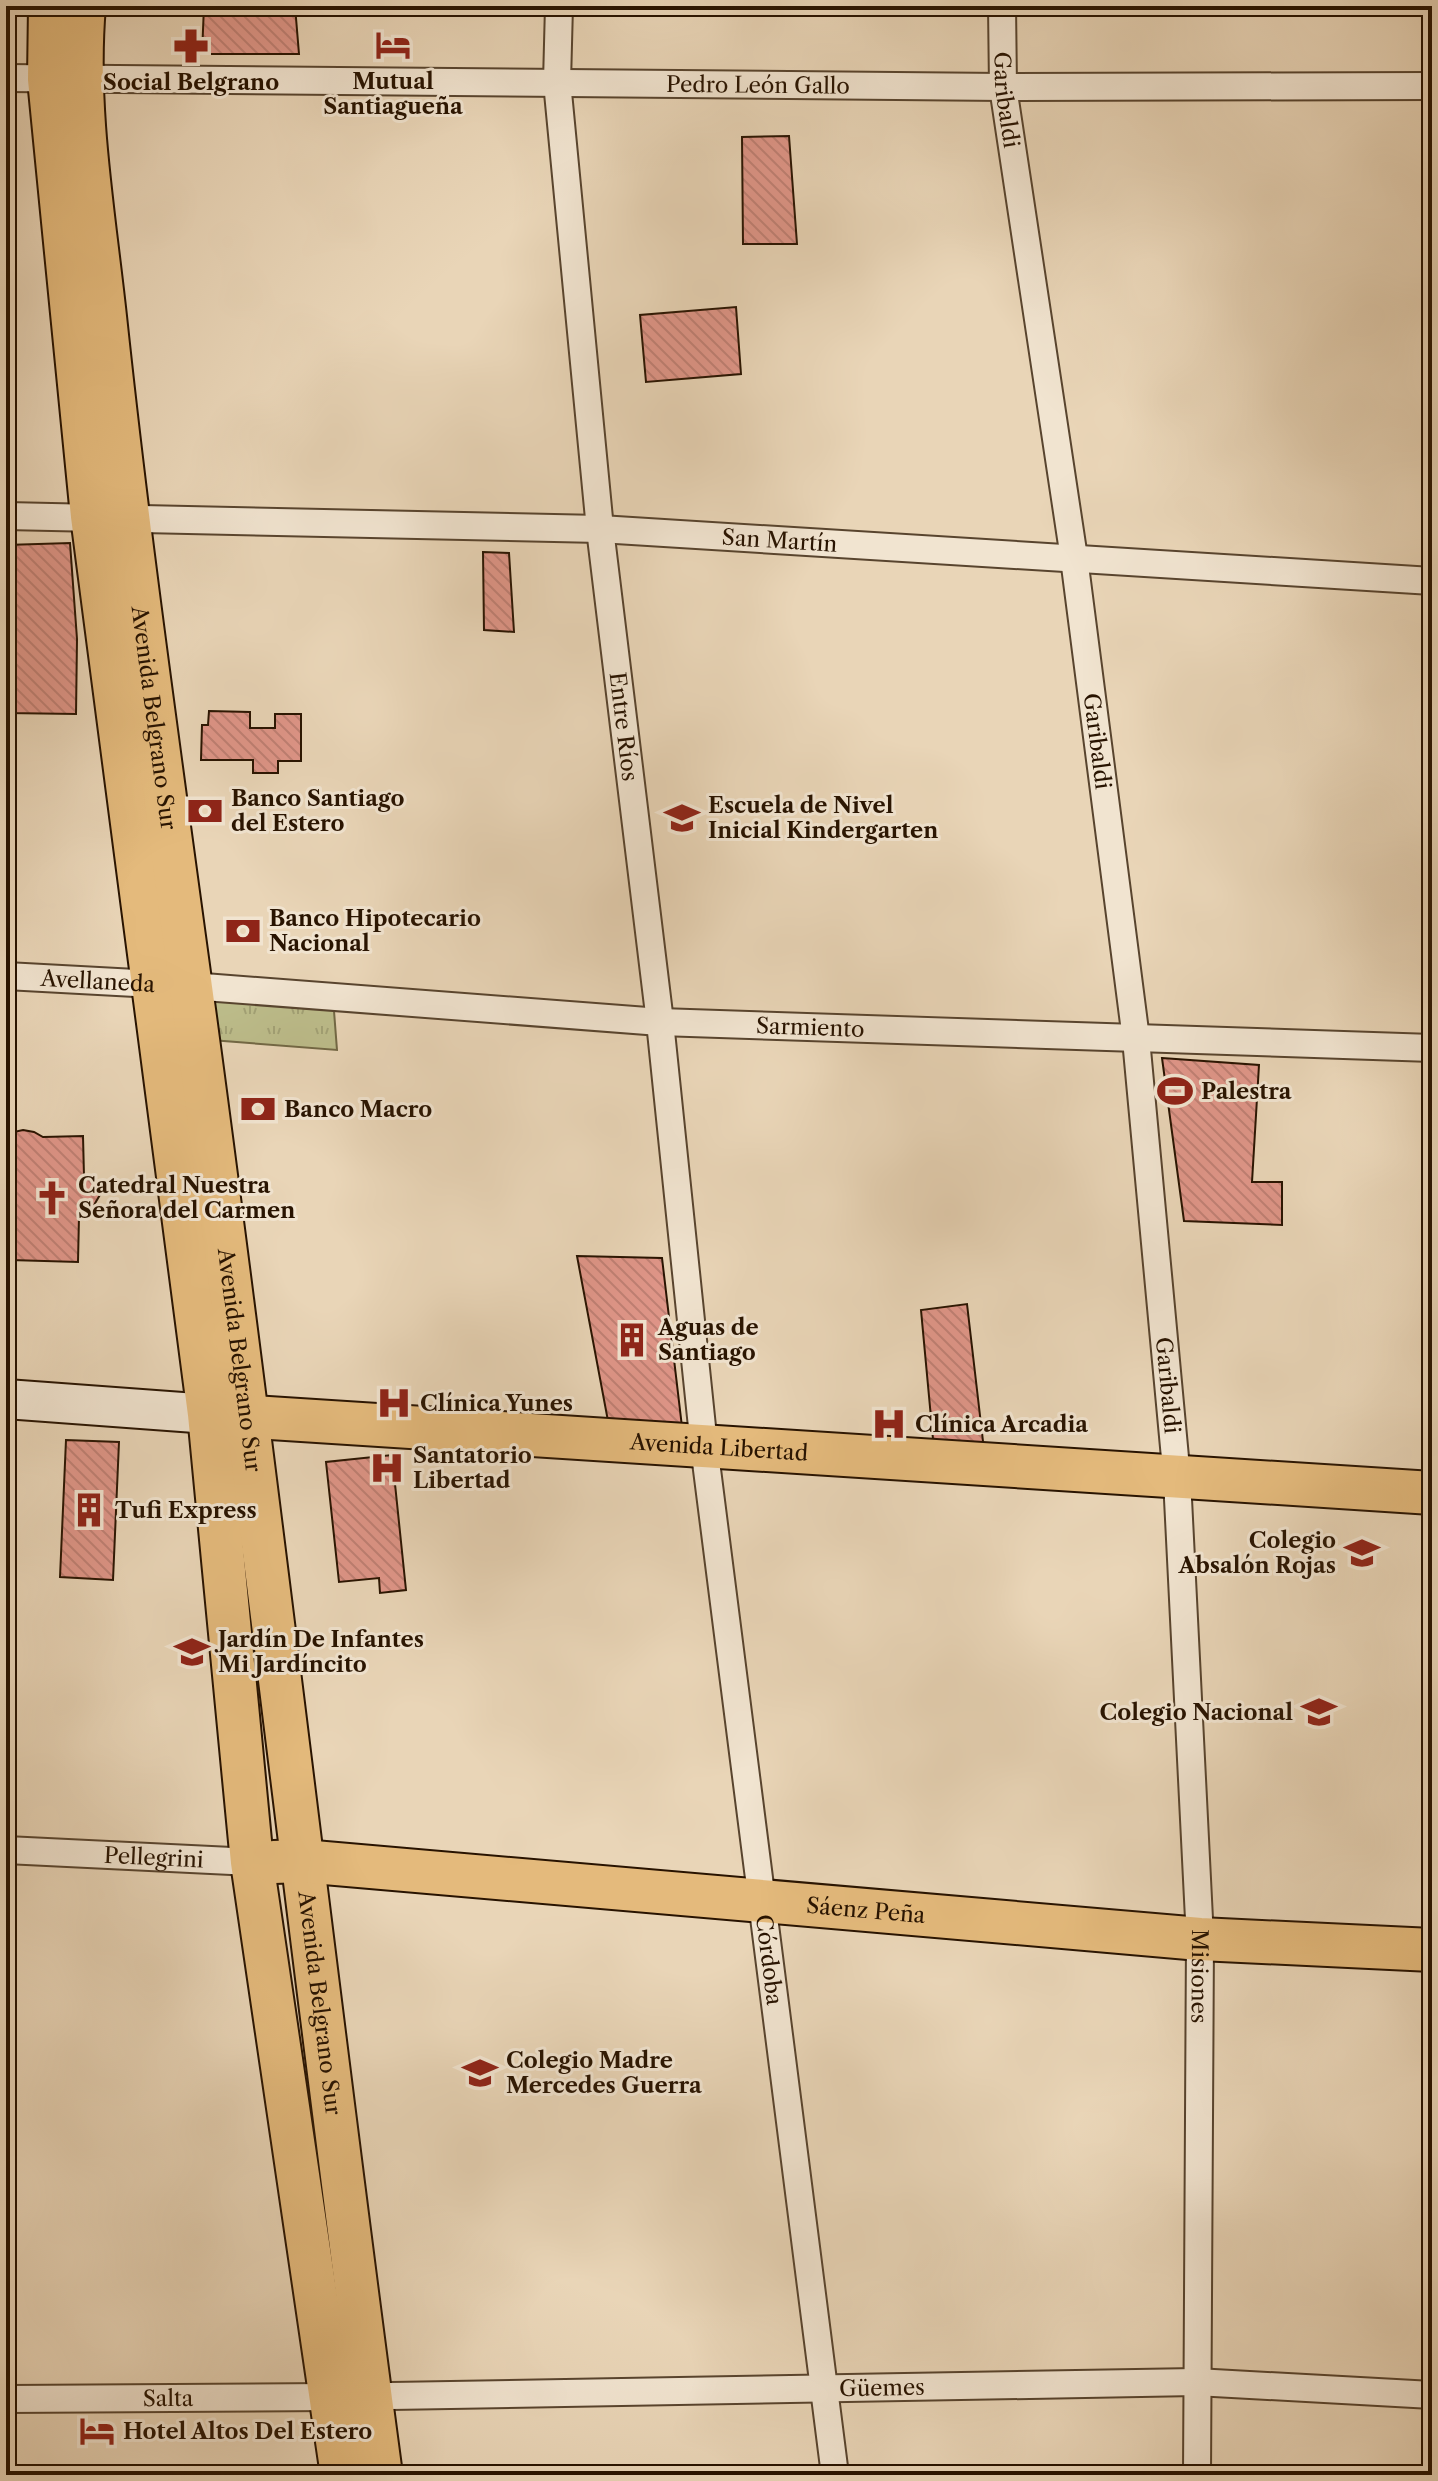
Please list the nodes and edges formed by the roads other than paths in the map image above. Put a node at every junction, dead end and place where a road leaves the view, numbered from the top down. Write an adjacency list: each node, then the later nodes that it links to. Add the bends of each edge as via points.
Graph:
1 (50, 6): 6 (main road, Avenida Belgrano Sur)
2 (84, 6): 6 (main road, Avenida Belgrano Sur)
3 (559, 6): 7 (street, Entre Ríos)
4 (1002, 6): 9 (street, Garibaldi)
5 (6, 78): 6 (street, Pedro León Gallo)
6 (66, 79): 7 (street, Pedro León Gallo); 11 (main road, Avenida Belgrano Sur, via 88,159)
7 (557, 82): 9 (street, Pedro León Gallo); 12 (street, Entre Ríos)
8 (1432, 86): 9 (street, Pedro León Gallo)
9 (1003, 87): 13 (street, Garibaldi)
10 (6, 516): 11 (street, San Martín)
11 (109, 517): 12 (street, San Martín); 16 (main road, Avenida Belgrano Sur)
12 (600, 529): 13 (street, San Martín); 17 (street, Entre Ríos)
13 (1074, 558): 14 (street, San Martín); 18 (street, Garibaldi)
14 (1432, 581)
15 (6, 976): 16 (street, Avellaneda)
16 (172, 985): 17 (street, Sarmiento); 21 (main road, Avenida Belgrano Sur)
17 (660, 1022): 18 (street, Sarmiento); 22 (street, Entre Ríos)
18 (1136, 1039): 19 (street, Sarmiento); 23 (street, Garibaldi)
19 (1432, 1048)
20 (6, 1399): 21 (main road, Avenida Libertad)
21 (229, 1416): 22 (main road, Avenida Libertad); 26 (main road, Avenida Belgrano Sur); 27 (main road, Avenida Belgrano Sur)
22 (704, 1446): 23 (main road, Avenida Libertad); 28 (street, Córdoba)
23 (1177, 1479): 24 (main road, Avenida Libertad); 29 (street, Misiones)
24 (1432, 1493)
25 (6, 1850): 27 (street, Pellegrini)
26 (302, 1861): 27 (main road, Pellegrini); 28 (main road, Sáenz Peña); 34 (main road, Avenida Belgrano Sur)
27 (252, 1862): 34 (main road, Avenida Belgrano Sur)
28 (762, 1902): 29 (main road, Sáenz Peña); 32 (street, Córdoba)
29 (1200, 1939): 30 (main road, Sáenz Peña); 31 (street, Misiones)
30 (1432, 1950)
31 (1196, 2382): 32 (street, Güemes); 33 (street, Güemes); 39 (street, Misiones)
32 (825, 2389): 34 (street, Güemes); 38 (street, Córdoba)
33 (1432, 2395)
34 (351, 2397): 35 (street, Salta); 36 (main road, Avenida Belgrano Sur); 37 (main road, Avenida Belgrano Sur)
35 (6, 2399)
36 (342, 2475)
37 (381, 2475)
38 (835, 2475)
39 (1197, 2475)

